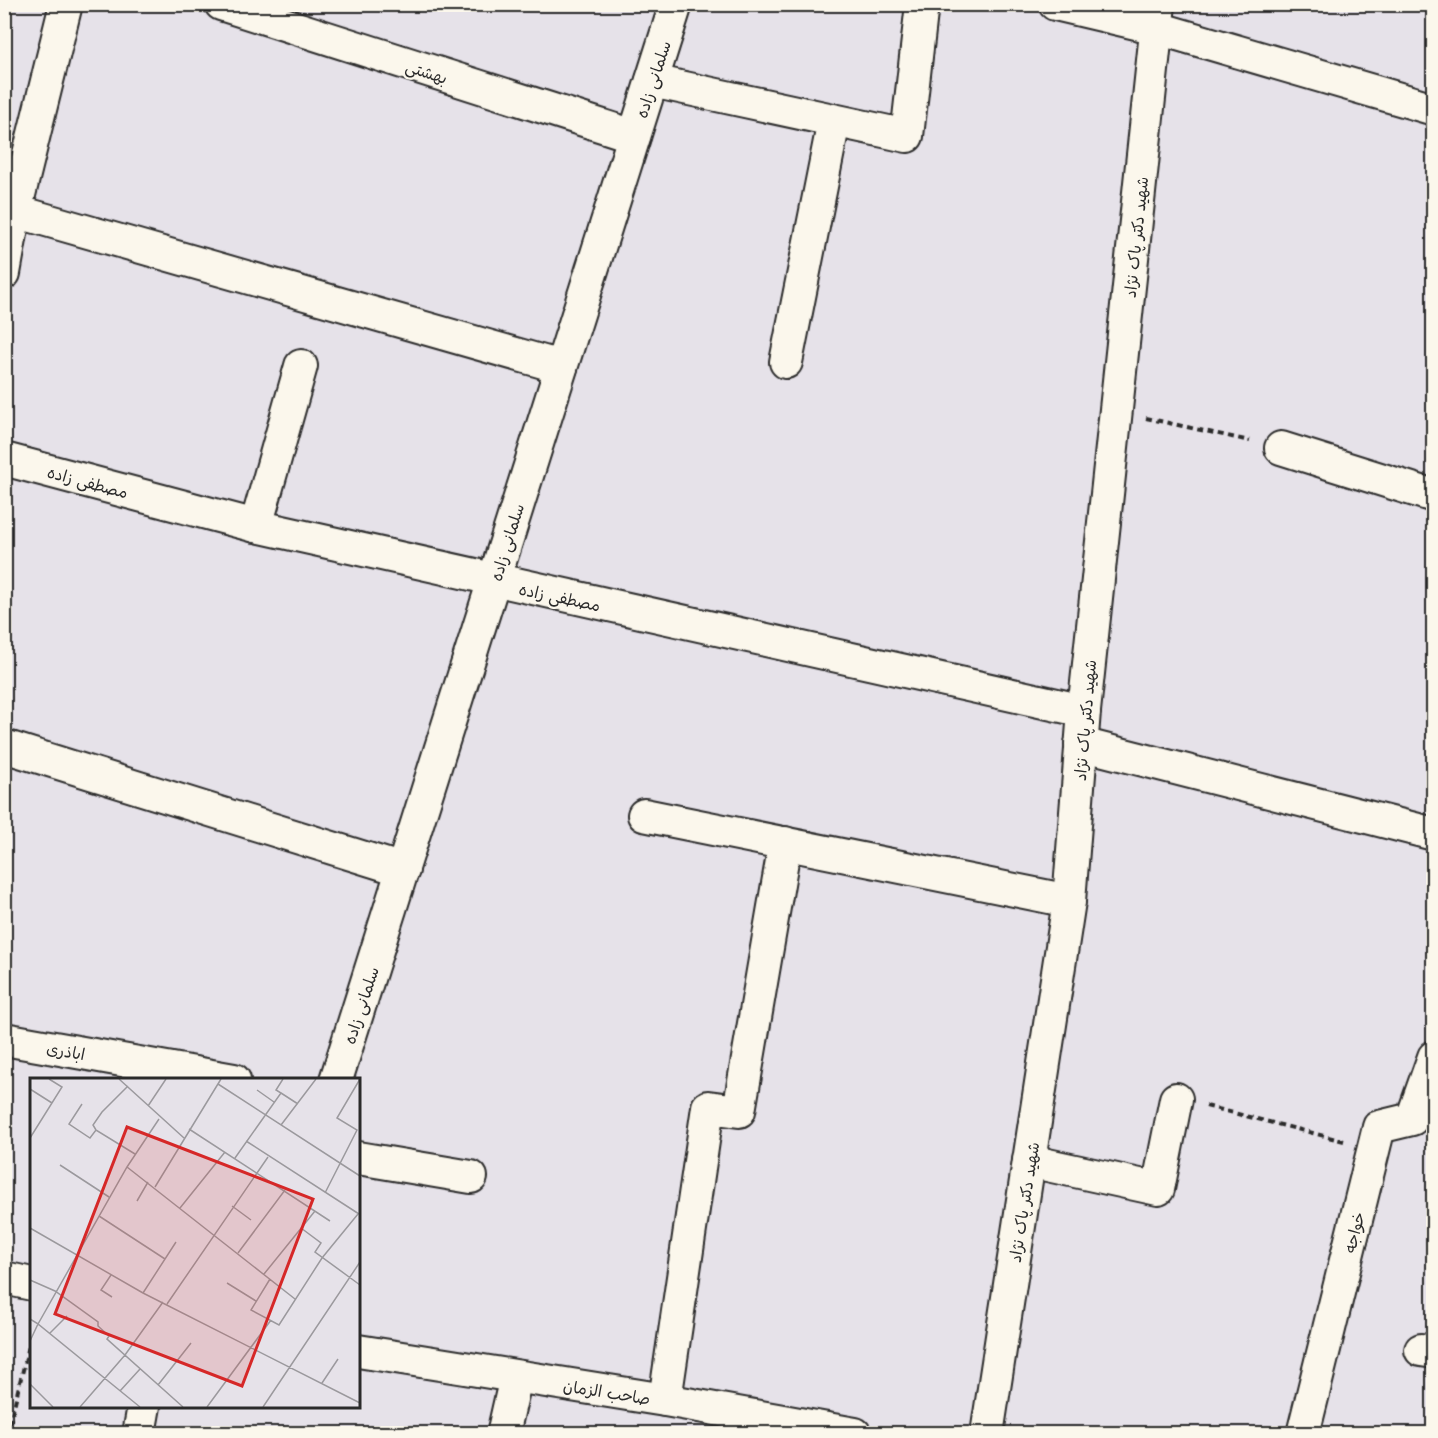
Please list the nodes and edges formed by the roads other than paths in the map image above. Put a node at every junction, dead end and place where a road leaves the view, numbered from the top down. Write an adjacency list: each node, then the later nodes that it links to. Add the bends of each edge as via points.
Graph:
1 (66, 4): 11 (street)
2 (676, 4): 7 (street, سلمانی زاده)
3 (922, 4): 9 (street, via 907,136)
4 (1055, 4): 6 (street)
5 (224, 5): 10 (street, بهشتی)
6 (1158, 16): 8 (street); 21 (street, شهید دکتر پاک نژاد)
7 (652, 81): 9 (street); 10 (street, سلمانی زاده)
8 (1434, 109)
9 (834, 121): 13 (street)
10 (634, 136): 15 (street, سلمانی زاده)
11 (15, 211): 12 (street); 15 (street)
12 (4, 273)
13 (786, 362)
14 (301, 366): 19 (street)
15 (561, 367): 20 (street, سلمانی زاده)
16 (1281, 448): 18 (street)
17 (4, 459): 19 (street, مصطفی زاده)
18 (1434, 496)
19 (256, 526): 20 (street, مصطفی زاده)
20 (494, 581): 21 (street, مصطفی زاده); 27 (street, سلمانی زاده)
21 (1084, 711): 22 (street, شهید دکتر پاک نژاد)
22 (1081, 744): 25 (street); 28 (street, شهید دکتر پاک نژاد)
23 (4, 746): 27 (street)
24 (644, 814): 26 (street)
25 (1434, 834)
26 (786, 843): 28 (street); 41 (street, via 739,1111 708,1107)
27 (403, 870): 32 (street, سلمانی زاده)
28 (1069, 901): 35 (street, شهید دکتر پاک نژاد)
29 (4, 1039): 31 (street, اباذری)
30 (1434, 1057): 47 (street, خواجه, via 1412,1119 1379,1127)
31 (223, 1078)
32 (337, 1078)
33 (1176, 1099): 35 (street, via 1158,1189)
34 (360, 1158): 36 (street)
35 (1029, 1161): 46 (street, شهید دکتر پاک نژاد)
36 (471, 1177)
37 (4, 1278): 38 (street)
38 (30, 1284)
39 (360, 1351): 40 (street, صاحب الزمان)
40 (516, 1377): 41 (street, صاحب الزمان); 44 (street)
41 (665, 1400): 45 (street, صاحب الزمان)
42 (144, 1408): 43 (street)
43 (139, 1434)
44 (503, 1434)
45 (855, 1434)
46 (987, 1434)
47 (1303, 1434)

